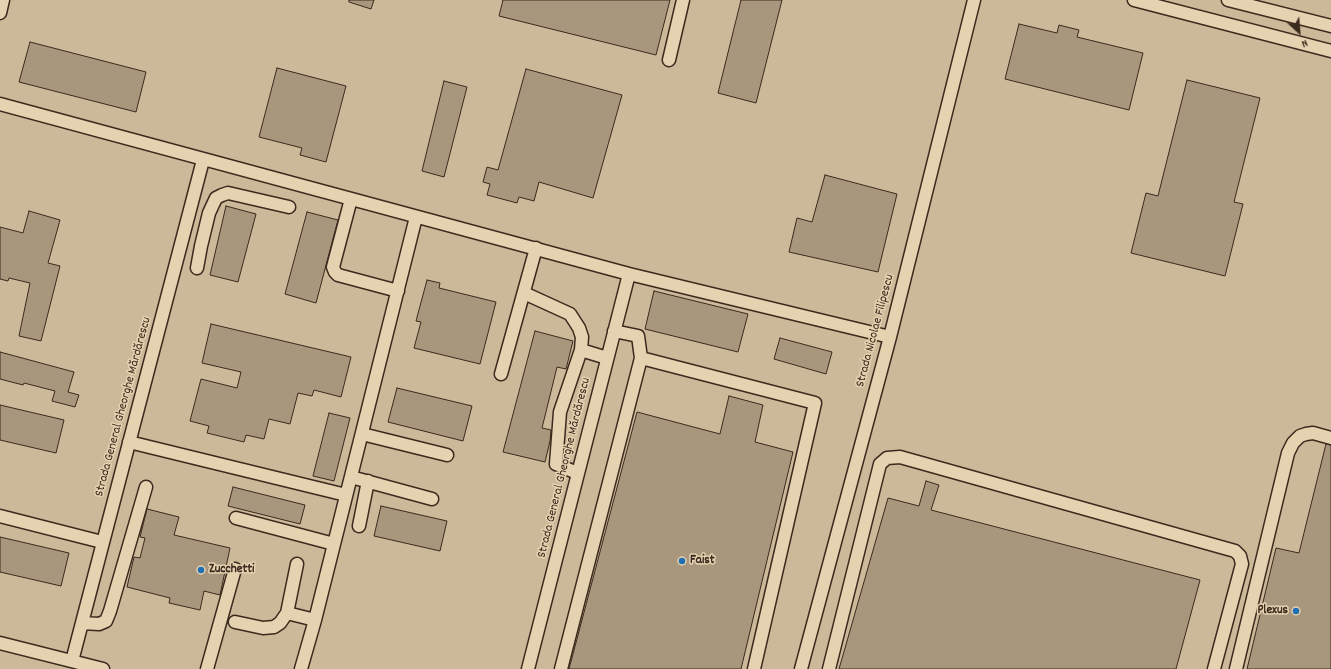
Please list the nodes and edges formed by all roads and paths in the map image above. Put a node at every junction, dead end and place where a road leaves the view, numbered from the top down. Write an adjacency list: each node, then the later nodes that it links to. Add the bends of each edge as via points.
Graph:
1 (3, 0): 6 (street)
2 (683, 0): 9 (street)
3 (974, 0): 23 (street, Strada Nicolae Filipescu)
4 (1134, 0): 8 (street)
5 (1228, 0): 7 (street)
6 (0, 13)
7 (1331, 26)
8 (1331, 51)
9 (669, 60)
10 (0, 104): 11 (street)
11 (203, 160): 12 (street); 15 (street, Strada General Gheorghe Mărdărescu)
12 (351, 199): 14 (street); 20 (street, via 333,267 335,272 338,275)
13 (289, 207): 16 (street, via 228,193 222,195 216,198 209,213)
14 (416, 217): 17 (street); 20 (street)
15 (182, 241): 16 (street); 30 (street, Strada General Gheorghe Mărdărescu)
16 (201, 246): 18 (street)
17 (536, 248): 19 (street); 21 (street)
18 (197, 268)
19 (629, 274): 22 (street, Strada General Gheorghe Mărdărescu); 23 (street)
20 (398, 291): 28 (street)
21 (524, 293): 24 (street, via 570,314 582,337); 27 (street)
22 (614, 331): 25 (street, Strada General Gheorghe Mărdărescu); 26 (street, via 638,336)
23 (890, 337): 57 (street, Strada Nicolae Filipescu)
24 (581, 350): 25 (street); 32 (street, via 560,412 556,464)
25 (607, 358): 32 (street, Strada General Gheorghe Mărdărescu)
26 (641, 358): 55 (street); 56 (street, via 815,403)
27 (501, 374)
28 (362, 434): 31 (street); 33 (street)
29 (1331, 438): 60 (street, via 1314,433 1300,436 1288,453)
30 (129, 442): 36 (street); 41 (street, Strada General Gheorghe Mărdărescu)
31 (447, 455)
32 (578, 473): 54 (street, Strada General Gheorghe Mărdărescu)
33 (351, 477): 34 (street); 36 (street)
34 (368, 481): 37 (street); 40 (street)
35 (146, 487): 48 (street, via 106,621 99,624)
36 (346, 495): 42 (street)
37 (432, 499)
38 (0, 516): 41 (street)
39 (236, 518): 42 (street)
40 (360, 526)
41 (102, 542): 48 (street, Strada General Gheorghe Mărdărescu)
42 (334, 544): 46 (street)
43 (297, 564): 45 (street)
44 (235, 569): 52 (street)
45 (287, 613): 46 (street); 47 (street, via 274,627 263,628)
46 (315, 620): 53 (street)
47 (235, 622)
48 (82, 623): 50 (street, Strada General Gheorghe Mărdărescu)
49 (0, 643): 50 (street)
50 (72, 661): 51 (street)
51 (103, 669)
52 (208, 669)
53 (301, 669)
54 (528, 669)
55 (560, 669)
56 (754, 669)
57 (801, 669)
58 (829, 669): 59 (street, via 880,464 887,458 900,456 1235,551 1240,556 1242,564)
59 (1214, 669)
60 (1236, 669)

